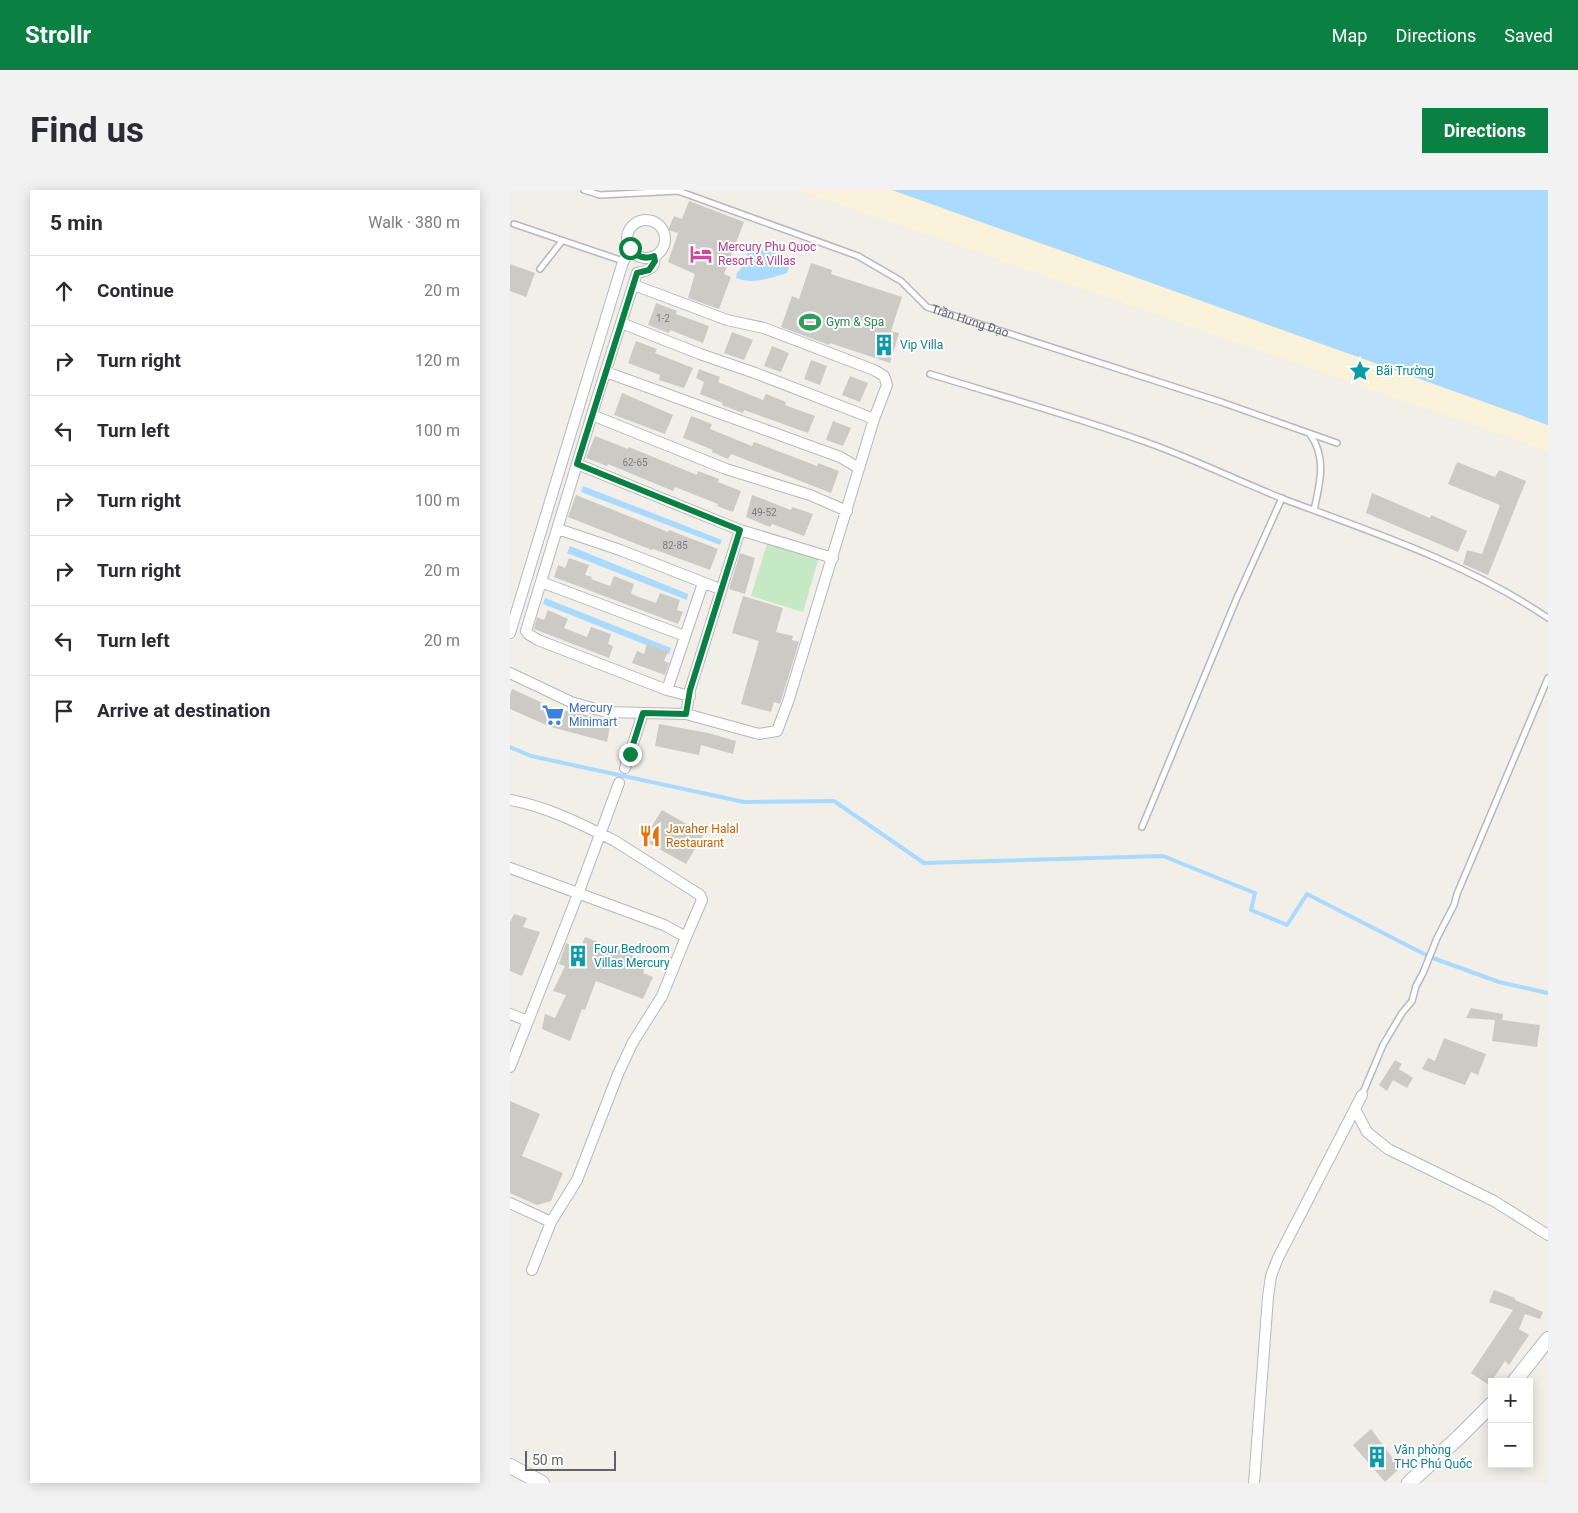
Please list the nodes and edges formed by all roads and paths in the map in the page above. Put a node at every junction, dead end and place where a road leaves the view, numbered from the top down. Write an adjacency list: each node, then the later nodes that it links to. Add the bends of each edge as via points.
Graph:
1 (584, 190): 14 (lane, Trần Hưng Đạo, via 600,195 678,191 858,256 901,281 927,307 1221,402)
2 (514, 224): 3 (lane)
3 (562, 241): 6 (lane); 7 (lane)
4 (633, 253): 5 (street, via 645,258); 5 (street, via 628,242 630,231 638,222 650,221 660,227 665,239 661,250); 6 (street)
5 (654, 256): 8 (street, via 655,261 649,270 637,273)
6 (623, 261): 28 (street)
7 (540, 269)
8 (634, 285): 9 (street); 13 (street, via 727,320 764,328 874,370 884,376 886,385)
9 (622, 323): 10 (street); 13 (street)
10 (606, 372): 12 (street); 17 (street, via 840,457)
11 (930, 374): 18 (lane, via 1144,441)
12 (592, 415): 16 (street); 20 (street, via 726,469 810,495)
13 (874, 419): 17 (street)
14 (1309, 434): 15 (lane, Trần Hưng Đạo); 19 (lane, via 1316,442 1322,474)
15 (1337, 443)
16 (577, 464): 21 (street); 22 (street)
17 (859, 468): 20 (street)
18 (1282, 498): 19 (lane); 39 (lane)
19 (1314, 510): 27 (lane, via 1413,548 1483,580)
20 (847, 511): 23 (street)
21 (558, 529): 24 (street); 25 (street)
22 (740, 530): 23 (street); 26 (street)
23 (833, 558): 35 (street, via 777,731 759,734)
24 (541, 582): 29 (street); 32 (street, via 528,634)
25 (704, 584): 26 (street); 29 (street)
26 (720, 589): 33 (street)
27 (1548, 618)
28 (510, 633)
29 (685, 636): 32 (street)
30 (510, 673): 34 (street, via 571,702 606,712)
31 (1548, 678): 47 (lane, via 1412,1001 1383,1045)
32 (666, 690): 33 (street)
33 (690, 696): 35 (street)
34 (643, 713): 35 (street); 36 (street)
35 (686, 714)
36 (625, 768)
37 (619, 784): 40 (street)
38 (510, 800): 40 (street, via 569,818)
39 (1142, 827)
40 (600, 833): 42 (street); 43 (street, via 700,896 699,909)
41 (510, 868): 42 (street)
42 (578, 894): 43 (street, via 664,925); 45 (street)
43 (686, 937): 50 (street, via 662,996 618,1074 577,1180)
44 (510, 1014): 45 (street)
45 (528, 1021): 46 (street)
46 (510, 1067)
47 (1362, 1094): 48 (street)
48 (1355, 1109): 51 (street, via 1366,1132 1388,1149 1494,1201); 58 (street, via 1271,1276)
49 (510, 1203): 50 (street)
50 (551, 1222): 52 (street)
51 (1548, 1235)
52 (532, 1270)
53 (1548, 1339): 54 (main road)
54 (1517, 1378)
55 (1488, 1408): 59 (main road)
56 (510, 1466): 57 (main road)
57 (542, 1483)
58 (1254, 1483)
59 (1409, 1483)

